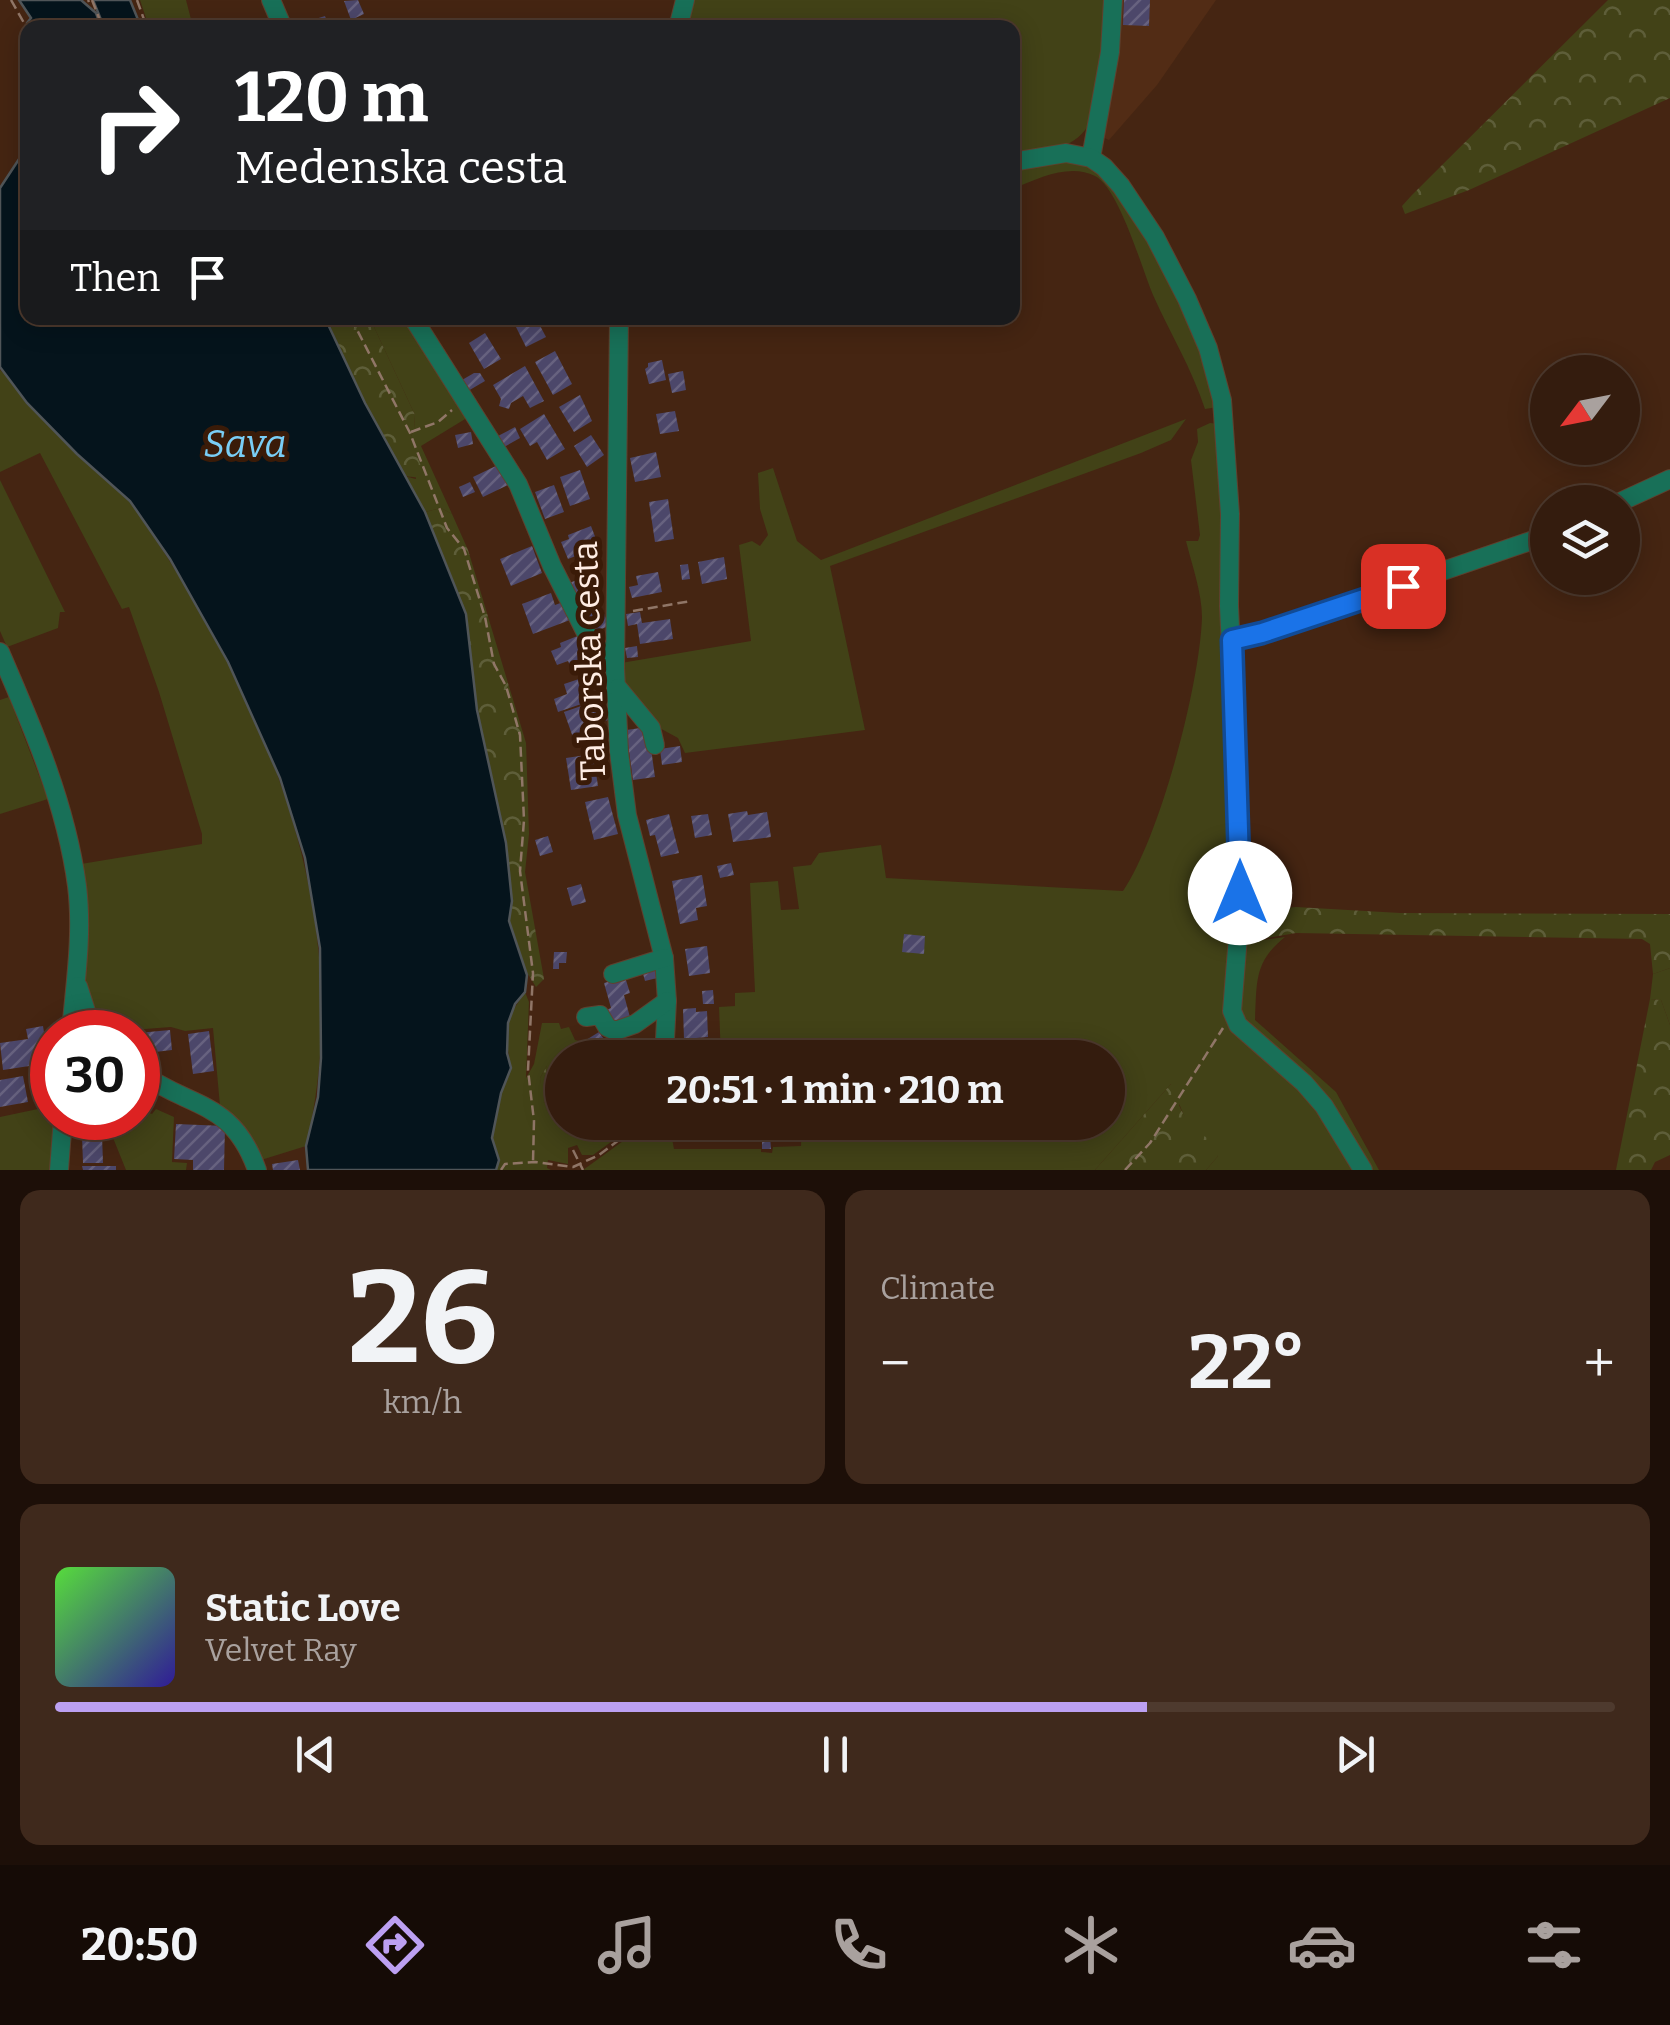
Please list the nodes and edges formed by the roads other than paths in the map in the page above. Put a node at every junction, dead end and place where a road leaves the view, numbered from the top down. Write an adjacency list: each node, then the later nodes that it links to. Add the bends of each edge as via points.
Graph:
1 (1114, 0): 2 (street)
2 (1091, 158): 3 (street, via 1054,154); 9 (street, via 1121,186 1155,238 1215,370 1226,433)
3 (1020, 160)
4 (417, 325): 11 (street, via 518,484 586,633)
5 (620, 325): 11 (street, Taborska cesta)
6 (1670, 479): 7 (street)
7 (1640, 493)
8 (1530, 541): 9 (street)
9 (1232, 640): 26 (street, via 1240,847 1234,1016 1324,1106)
10 (0, 652): 16 (street, via 62,815 77,887)
11 (616, 668): 12 (street, Taborska cesta)
12 (618, 688): 13 (street, via 642,714); 14 (street, Taborska cesta, via 627,815)
13 (654, 745)
14 (664, 958): 15 (street); 17 (street, Taborska cesta)
15 (613, 974)
16 (76, 981): 18 (street); 19 (street)
17 (668, 1001): 20 (street, via 615,1031 600,1015); 21 (street, Taborska cesta)
18 (73, 1010)
19 (86, 1010)
20 (586, 1018)
21 (665, 1040)
22 (160, 1083): 25 (street, via 231,1122)
23 (61, 1140): 24 (street)
24 (59, 1170)
25 (257, 1170)
26 (1362, 1170)

